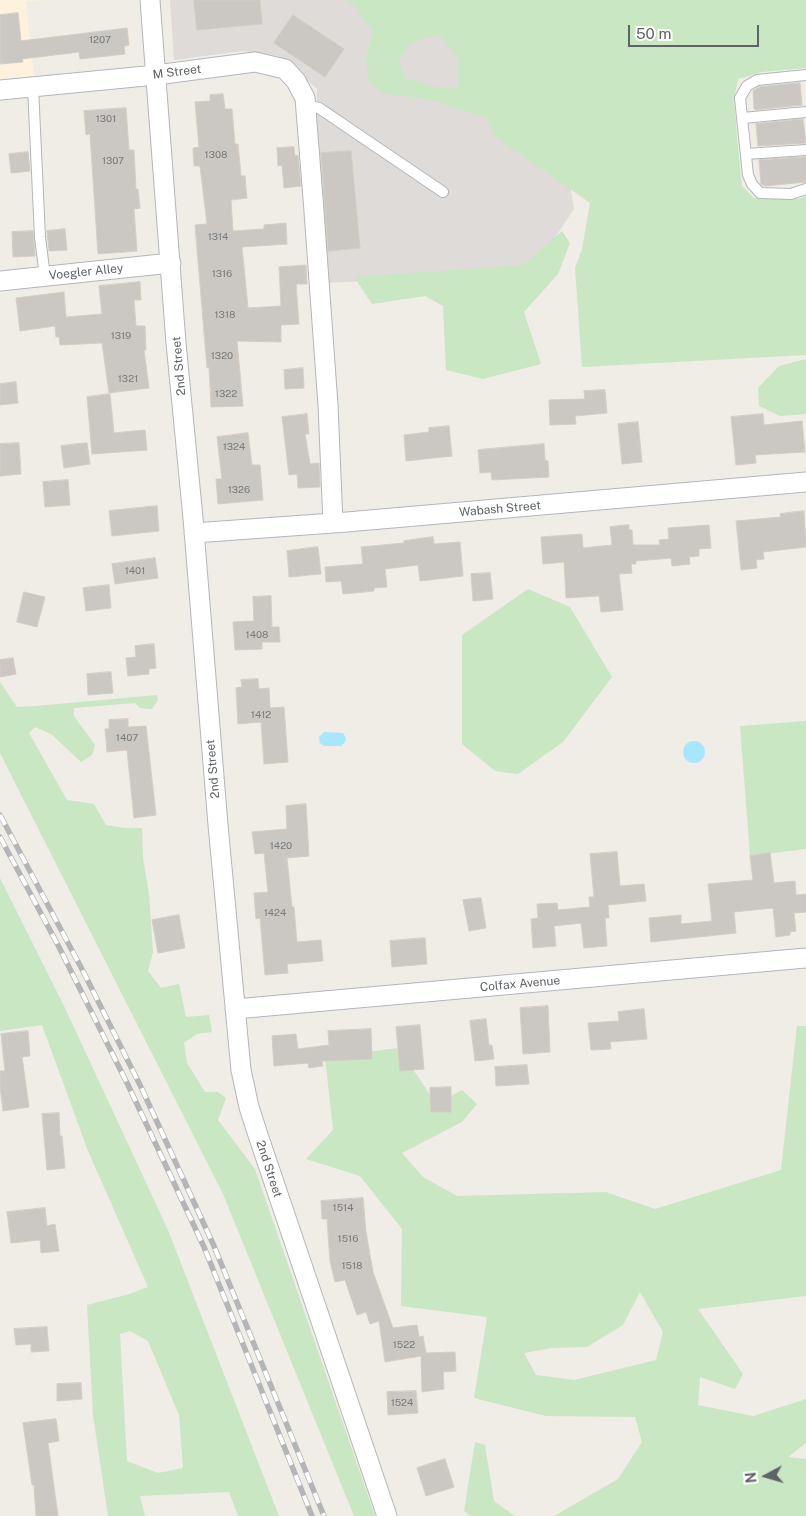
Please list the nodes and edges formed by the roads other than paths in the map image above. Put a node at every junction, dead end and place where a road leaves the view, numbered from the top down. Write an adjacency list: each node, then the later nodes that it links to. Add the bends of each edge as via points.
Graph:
1 (150, 0): 2 (street, 2nd Street)
2 (156, 75): 4 (street, M Street); 6 (street, M Street, via 255,62 285,69 296,81); 13 (street, 2nd Street)
3 (806, 75): 8 (lane, via 757,80 747,86 740,98)
4 (33, 87): 5 (street, M Street); 14 (lane, via 40,237)
5 (0, 90)
6 (305, 105): 12 (lane, via 319,108); 17 (street, M Street, via 328,405)
7 (806, 112): 8 (lane)
8 (743, 118): 10 (lane)
9 (806, 150): 10 (lane)
10 (746, 154): 11 (lane, via 748,175 760,193 791,194)
11 (806, 189)
12 (442, 192)
13 (171, 263): 14 (street, Voegler Alley); 18 (street, 2nd Street)
14 (45, 276): 15 (street, Voegler Alley)
15 (0, 281)
16 (806, 482): 17 (street, Wabash Street)
17 (333, 523): 18 (street, Wabash Street)
18 (194, 533): 20 (street, 2nd Street)
19 (806, 958): 20 (street, Colfax Avenue)
20 (234, 1009): 21 (street, 2nd Street, via 249,1107)
21 (387, 1516)

